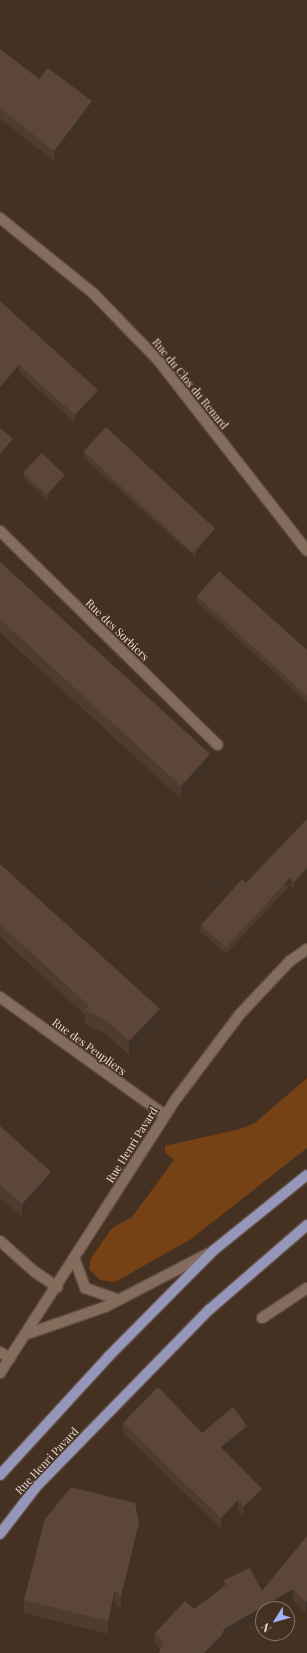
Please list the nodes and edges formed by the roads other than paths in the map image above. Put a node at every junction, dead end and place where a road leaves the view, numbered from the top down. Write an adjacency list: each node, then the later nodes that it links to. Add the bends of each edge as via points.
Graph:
1 (1, 222): 3 (street, Rue du Clos du Renard, via 93,293 158,360)
2 (0, 531): 4 (street, Rue des Sorbiers)
3 (307, 551)
4 (218, 745)
5 (307, 949): 7 (street, Rue Henri Pavard, via 290,961 240,1014)
6 (0, 997): 7 (street, Rue des Peupliers)
7 (164, 1115): 12 (street, Rue Henri Pavard)
8 (307, 1175): 11 (main road)
9 (307, 1225): 22 (main road, Rue Henri Pavard, via 209,1310 36,1487)
10 (0, 1241): 13 (street, via 35,1272)
11 (214, 1250): 15 (street); 21 (main road, via 108,1357)
12 (74, 1260): 13 (street, Rue Henri Pavard); 15 (street, via 85,1288)
13 (57, 1287): 17 (street, Rue Henri Pavard)
14 (307, 1288): 16 (street)
15 (119, 1300): 17 (street)
16 (262, 1318)
17 (27, 1334): 19 (street, Rue Henri Pavard)
18 (0, 1352): 19 (street)
19 (10, 1358): 20 (street, Rue Henri Pavard)
20 (0, 1373)
21 (0, 1475)
22 (0, 1534)

